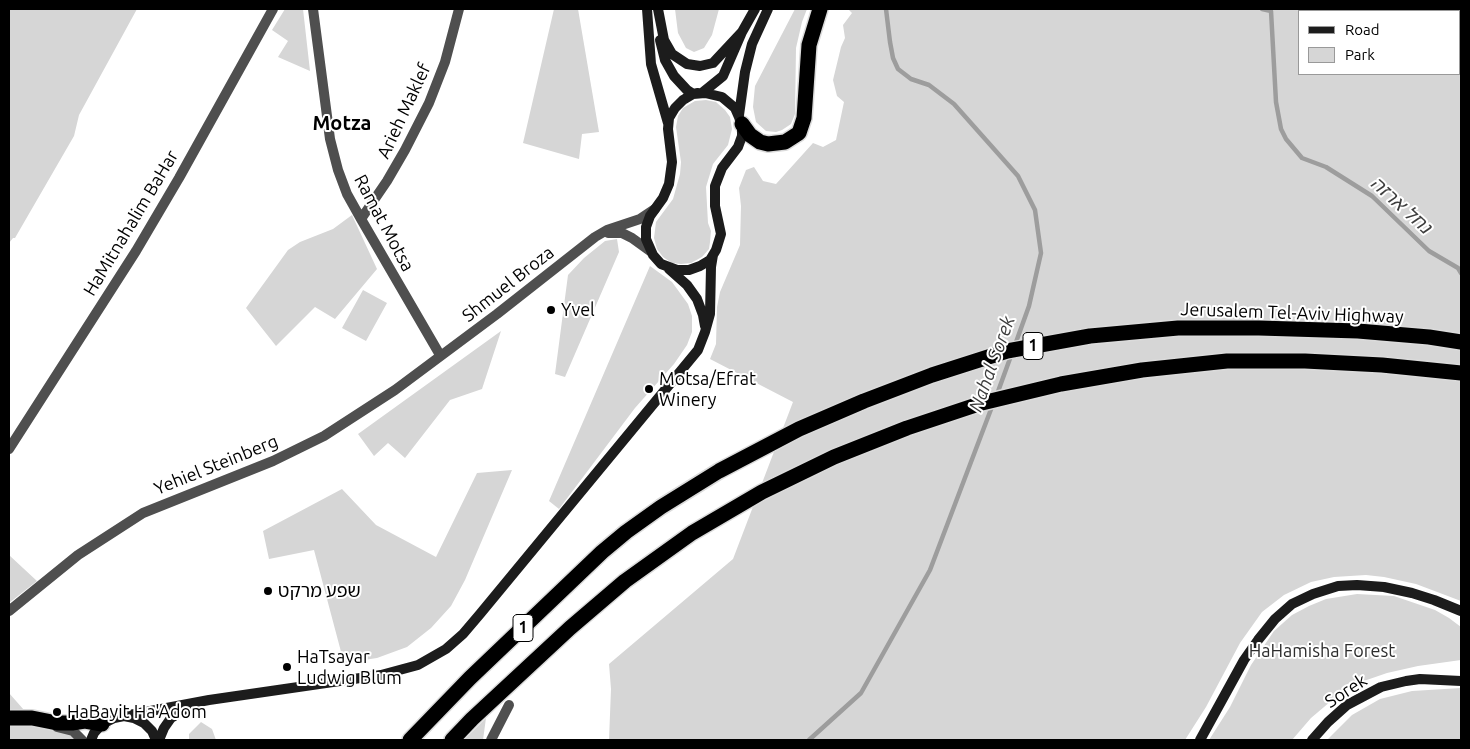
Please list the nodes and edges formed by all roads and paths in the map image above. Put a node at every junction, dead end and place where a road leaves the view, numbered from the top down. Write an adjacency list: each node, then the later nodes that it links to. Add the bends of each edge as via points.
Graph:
1 (273, 9): 23 (street, HaMitnahalim BaHar, via 136,251)
2 (313, 9): 14 (street, Ramat Motsa, via 330,139 338,170)
3 (459, 9): 14 (street, Arieh Maklef, via 445,62 429,103 387,181)
4 (647, 9): 12 (main road, via 651,64)
5 (658, 9): 9 (main road, via 664,40 672,54 687,64 713,63); 10 (main road, via 660,44 668,67 687,90 693,94)
6 (756, 9): 9 (main road)
7 (768, 9): 11 (main road, via 752,44)
8 (820, 9): 11 (highway, via 808,45 804,118 799,133 785,142 768,144 750,135)
9 (742, 32): 10 (main road, via 723,76)
10 (701, 93): 11 (main road, via 711,93 731,103); 12 (main road, via 678,104)
11 (740, 119): 17 (main road, via 742,136 738,147 722,168 715,186 720,234 719,245)
12 (668, 124): 13 (main road, via 672,170)
13 (657, 208): 15 (street, Shmuel Broza, via 640,219); 16 (main road, via 646,228)
14 (361, 219): 21 (street, Ramat Motsa)
15 (595, 237): 16 (street, Shmuel Broza, via 607,232 622,233); 21 (street, Shmuel Broza)
16 (650, 251): 18 (main road)
17 (713, 255): 18 (main road, via 695,269 677,270); 19 (main road, via 710,314)
18 (666, 266): 19 (main road, via 697,299)
19 (705, 332): 29 (main road, via 698,350 685,366 480,614 446,649 418,665 381,675)
20 (1461, 342): 38 (highway, Jerusalem Tel-Aviv Highway / 1, via 1358,331 1178,328 1090,336 1007,351 932,375 799,429 719,471 642,521 602,552)
21 (440, 355): 24 (street, Yehiel Steinberg, via 395,390 324,436 273,461 143,513 78,555)
22 (1461, 373): 39 (highway, 1, via 1344,363 1227,361 1142,370 1061,384 982,403 907,428 834,457 762,492 692,533 625,581 570,628)
23 (9, 449)
24 (9, 611)
25 (1460, 611): 41 (main road, via 1412,593 1357,585 1338,586 1292,604 1244,660)
26 (1461, 673): 27 (main road, Sorek)
27 (1435, 679): 28 (main road, Sorek); 42 (main road, Sorek, via 1406,681 1369,692 1347,705)
28 (1461, 681)
29 (209, 700): 31 (main road); 37 (main road, via 171,718)
30 (509, 705): 40 (street)
31 (124, 716): 34 (main road); 37 (main road, via 144,723)
32 (9, 718): 34 (highway)
33 (9, 723): 35 (street, via 41,723 73,731)
34 (102, 724): 36 (main road)
35 (82, 740)
36 (91, 740)
37 (158, 740)
38 (410, 740)
39 (452, 740)
40 (491, 740)
41 (1200, 740)
42 (1312, 740)

